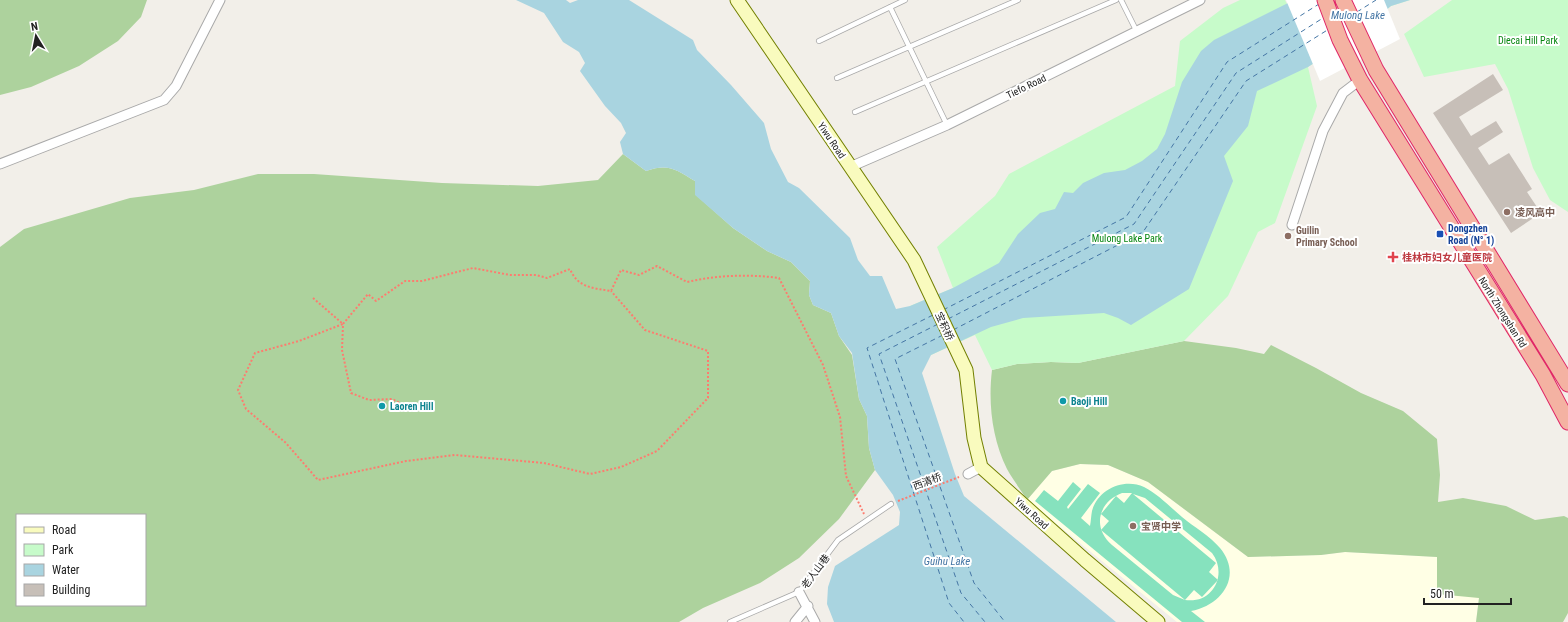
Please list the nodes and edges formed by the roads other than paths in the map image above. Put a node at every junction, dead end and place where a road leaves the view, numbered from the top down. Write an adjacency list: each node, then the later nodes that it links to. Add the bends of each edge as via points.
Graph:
1 (220, 0): 19 (street, via 176,86 164,100)
2 (736, 0): 20 (main road, Yiwu Road)
3 (905, 0): 10 (lane)
4 (1018, 0): 13 (lane)
5 (1116, 0): 16 (lane)
6 (1121, 0): 11 (lane)
7 (1200, 0): 11 (street, Tiefo Road)
8 (1325, 0): 15 (highway, North Zhongshan Rd, via 1340,40)
9 (1343, 0): 23 (highway, North Zhongshan Rd, via 1376,70)
10 (890, 7): 12 (lane); 13 (lane)
11 (1137, 32): 18 (street, Tiefo Road)
12 (819, 41)
13 (910, 47): 14 (lane); 16 (lane)
14 (837, 78)
15 (1360, 80): 21 (street, via 1343,93 1323,131); 24 (highway, North Zhongshan Rd, via 1543,375)
16 (926, 82): 17 (lane); 18 (lane)
17 (855, 112)
18 (947, 125): 20 (street, Tiefo Road)
19 (0, 164)
20 (850, 166): 22 (main road, Yiwu Road, via 914,260)
21 (1292, 225)
22 (924, 281): 25 (main road, 宝积桥, via 966,370 974,438)
23 (1568, 384)
24 (1568, 422)
25 (982, 467): 26 (street); 33 (main road, Yiwu Road)
26 (968, 474)
27 (891, 504): 28 (lane, 老人山巷, via 838,540)
28 (800, 592): 29 (street); 30 (lane, 老人山巷)
29 (808, 606): 31 (street); 32 (street)
30 (730, 622)
31 (795, 622)
32 (815, 622)
33 (1158, 622)

